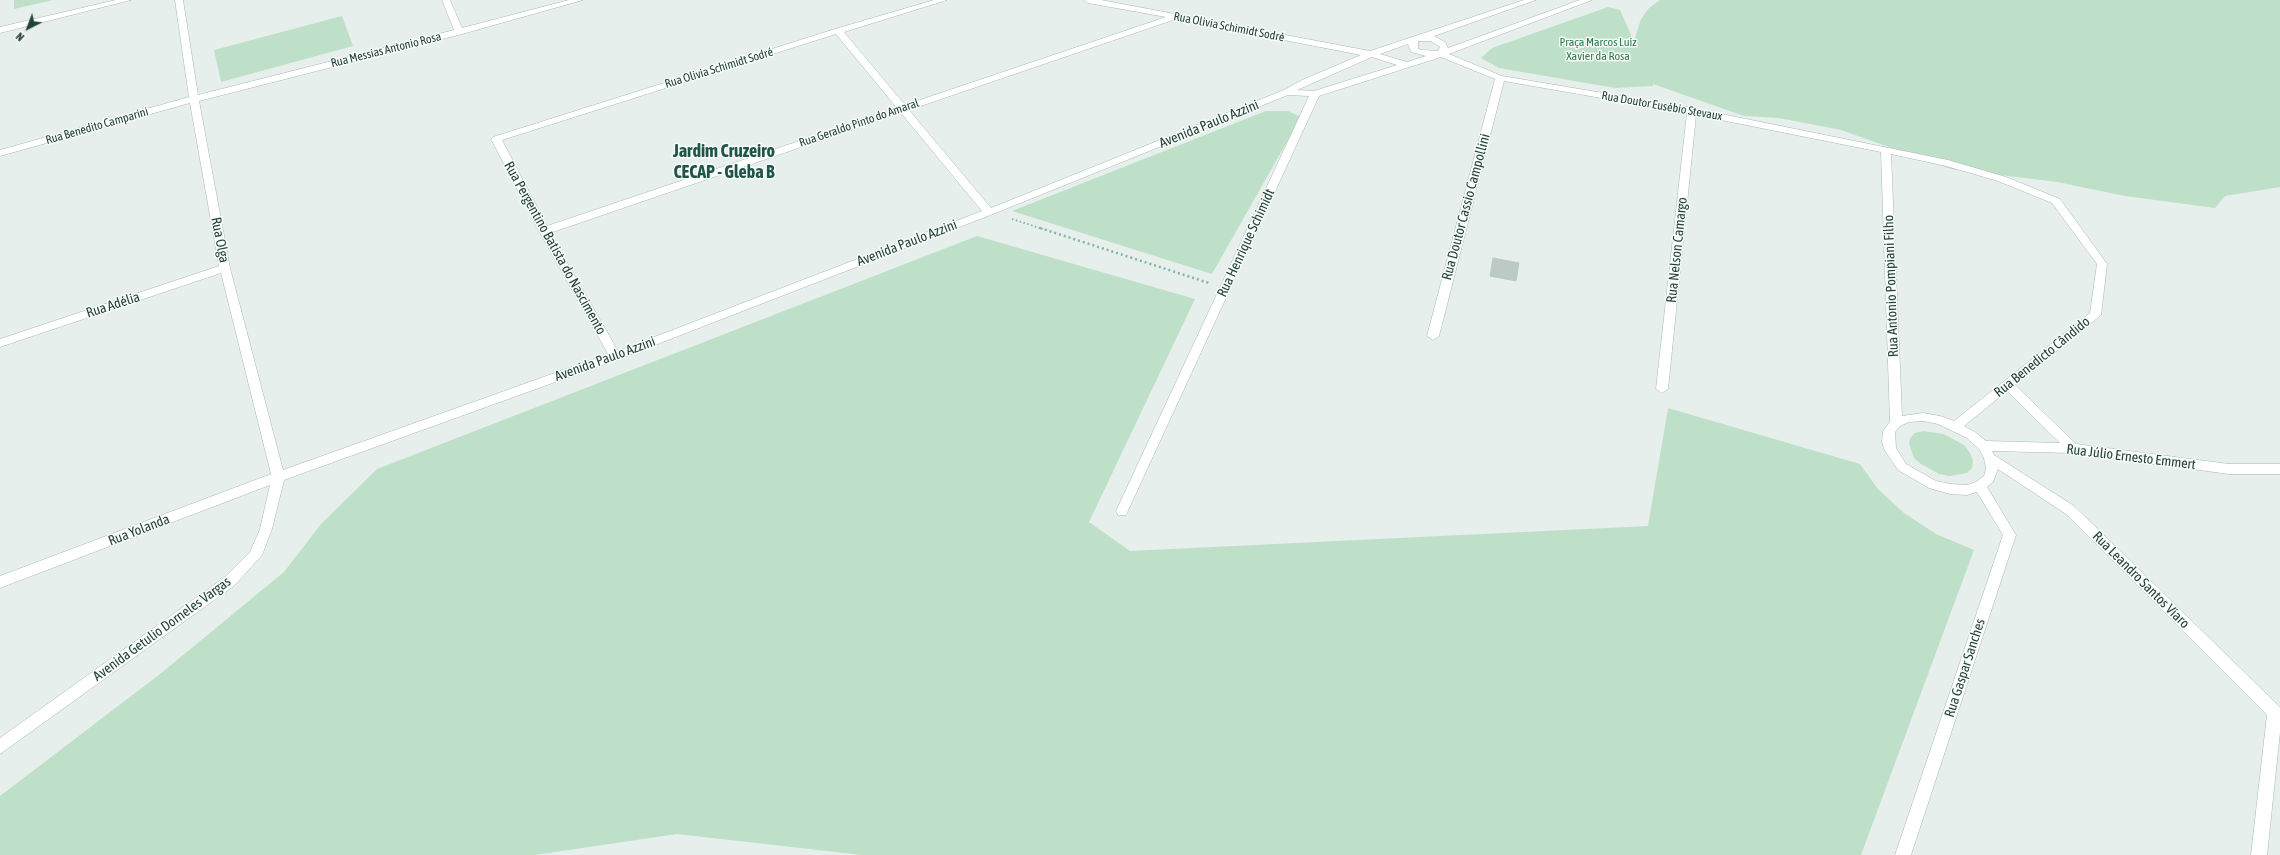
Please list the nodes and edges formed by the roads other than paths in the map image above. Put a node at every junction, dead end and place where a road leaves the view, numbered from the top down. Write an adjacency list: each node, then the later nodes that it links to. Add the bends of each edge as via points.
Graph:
1 (127, 0): 10 (street)
2 (179, 0): 21 (street, Rua Olga)
3 (446, 0): 12 (street)
4 (579, 0): 12 (street, Rua Messias Antonio Rosa)
5 (943, 0): 11 (street, Rua Olivia Schimidt Sodré)
6 (1088, 0): 9 (street, Rua Olivia Schimidt Sodré)
7 (1532, 0): 13 (street, Avenida Paulo Azzini)
8 (1588, 0): 15 (street)
9 (1174, 17): 14 (street, Rua Olivia Schimidt Sodré); 22 (street, Rua Geraldo Pinto do Amaral)
10 (0, 30)
11 (838, 31): 22 (street); 24 (street, Rua Olivia Schimidt Sodré)
12 (459, 32): 21 (street, Rua Messias Antonio Rosa)
13 (1416, 38): 14 (street, Avenida Paulo Azzini); 15 (street, via 1427,37 1439,41 1444,47); 15 (street, via 1412,42 1414,50 1426,55)
14 (1371, 54): 16 (street, Rua Olivia Schimidt Sodré); 18 (street, Avenida Paulo Azzini)
15 (1441, 54): 16 (street); 17 (street, Rua Doutor Eusébio Stevaux)
16 (1407, 65): 20 (street)
17 (1500, 78): 23 (street, Rua Doutor Eusébio Stevaux); 30 (street, Rua Doutor Cassio Campollini)
18 (1305, 82): 19 (street, Avenida Paulo Azzini); 20 (street)
19 (1287, 92): 20 (street); 27 (street, Avenida Paulo Azzini)
20 (1315, 94): 43 (street, Rua Henrique Schimidt)
21 (194, 99): 26 (street, Rua Benedito Camparini); 29 (street, Rua Olga)
22 (901, 108): 27 (street); 28 (street, Rua Geraldo Pinto do Amaral)
23 (1692, 111): 25 (street, Rua Doutor Eusébio Stevaux); 34 (street, Rua Nelson Camargo)
24 (496, 139): 28 (street, Rua Pergentino Batista do Nascimento)
25 (1886, 150): 33 (street, Rua Benedicto Cândido, via 1948,163 2002,179 2056,201 2102,264 2095,315); 35 (street, Rua Antonio Pompiani Filho)
26 (0, 153)
27 (989, 212): 32 (street, Avenida Paulo Azzini)
28 (544, 231): 32 (street, Rua Pergentino Batista do Nascimento)
29 (225, 268): 31 (street, Rua Adélia); 41 (street, Rua Olga)
30 (1432, 336)
31 (0, 342)
32 (615, 356): 41 (street, Avenida Paulo Azzini)
33 (2008, 385): 36 (street, Rua Benedicto Cândido); 38 (street)
34 (1662, 389)
35 (1896, 423): 36 (street, via 1908,418 1923,417); 42 (street, via 1889,431 1888,442 1894,455 1907,470 1933,485 1950,490 1967,490)
36 (1956, 426): 37 (street)
37 (1983, 446): 38 (street, Rua Júlio Ernesto Emmert); 39 (street)
38 (2073, 448): 40 (street, Rua Júlio Ernesto Emmert, via 2229,469)
39 (1990, 458): 42 (street, via 1992,469 1989,479); 45 (street, Rua Leandro Santos Viaro, via 2070,510)
40 (2280, 469)
41 (278, 477): 44 (street, Rua Yolanda); 46 (street, Avenida Getulio Dorneles Vargas, via 266,529 255,555 230,581)
42 (1980, 486): 47 (street, Rua Gaspar Sanches, via 2010,535)
43 (1122, 511)
44 (0, 582)
45 (2278, 715): 48 (street)
46 (0, 746)
47 (1903, 855)
48 (2259, 855)

